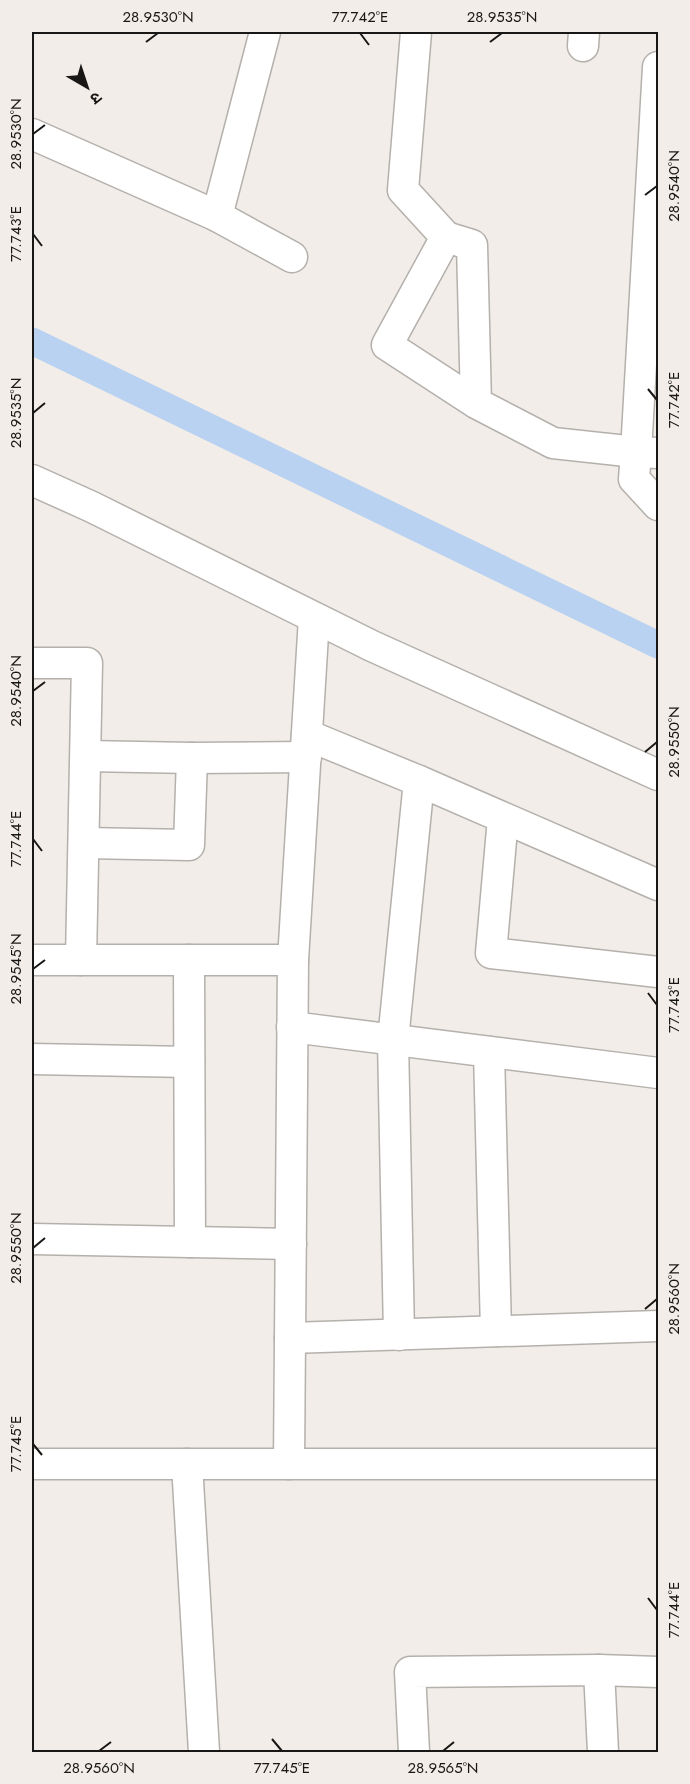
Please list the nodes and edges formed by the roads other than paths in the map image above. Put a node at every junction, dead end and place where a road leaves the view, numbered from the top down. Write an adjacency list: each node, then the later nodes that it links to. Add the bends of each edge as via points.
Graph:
1 (265, 32): 5 (street)
2 (416, 32): 6 (street, via 403,190)
3 (658, 67): 8 (street)
4 (32, 134): 5 (street)
5 (217, 216): 7 (street)
6 (446, 237): 9 (street, via 471,245); 9 (street, via 387,345)
7 (292, 257)
8 (652, 282): 10 (street)
9 (476, 403): 10 (street, via 553,443)
10 (647, 452): 12 (street, via 634,479)
11 (32, 480): 13 (street)
12 (658, 505)
13 (315, 618): 15 (street); 18 (street)
14 (32, 663): 16 (street, via 87,663)
15 (306, 746): 17 (street); 19 (street); 26 (street)
16 (86, 756): 17 (street); 21 (street)
17 (192, 758): 21 (street, via 189,845)
18 (658, 775)
19 (419, 781): 20 (street); 29 (street)
20 (503, 818): 22 (street); 27 (street, via 491,953)
21 (84, 843): 24 (street)
22 (658, 885)
23 (32, 960): 24 (street)
24 (81, 960): 25 (street)
25 (189, 960): 26 (street); 32 (street)
26 (293, 960): 28 (street)
27 (658, 972)
28 (292, 1027): 29 (street); 36 (street)
29 (393, 1040): 30 (street); 39 (street)
30 (489, 1052): 33 (street); 38 (street)
31 (32, 1059): 32 (street)
32 (189, 1062): 35 (street)
33 (658, 1073)
34 (32, 1239): 35 (street)
35 (190, 1242): 36 (street)
36 (291, 1244): 40 (street)
37 (658, 1326): 38 (street)
38 (496, 1331): 39 (street)
39 (399, 1335): 40 (street)
40 (290, 1338): 43 (street)
41 (32, 1464): 42 (street)
42 (187, 1464): 43 (street); 47 (street)
43 (290, 1464): 44 (street)
44 (658, 1464)
45 (599, 1670): 46 (street); 48 (street, via 410,1672); 49 (street)
46 (658, 1672)
47 (204, 1752)
48 (414, 1752)
49 (603, 1752)

